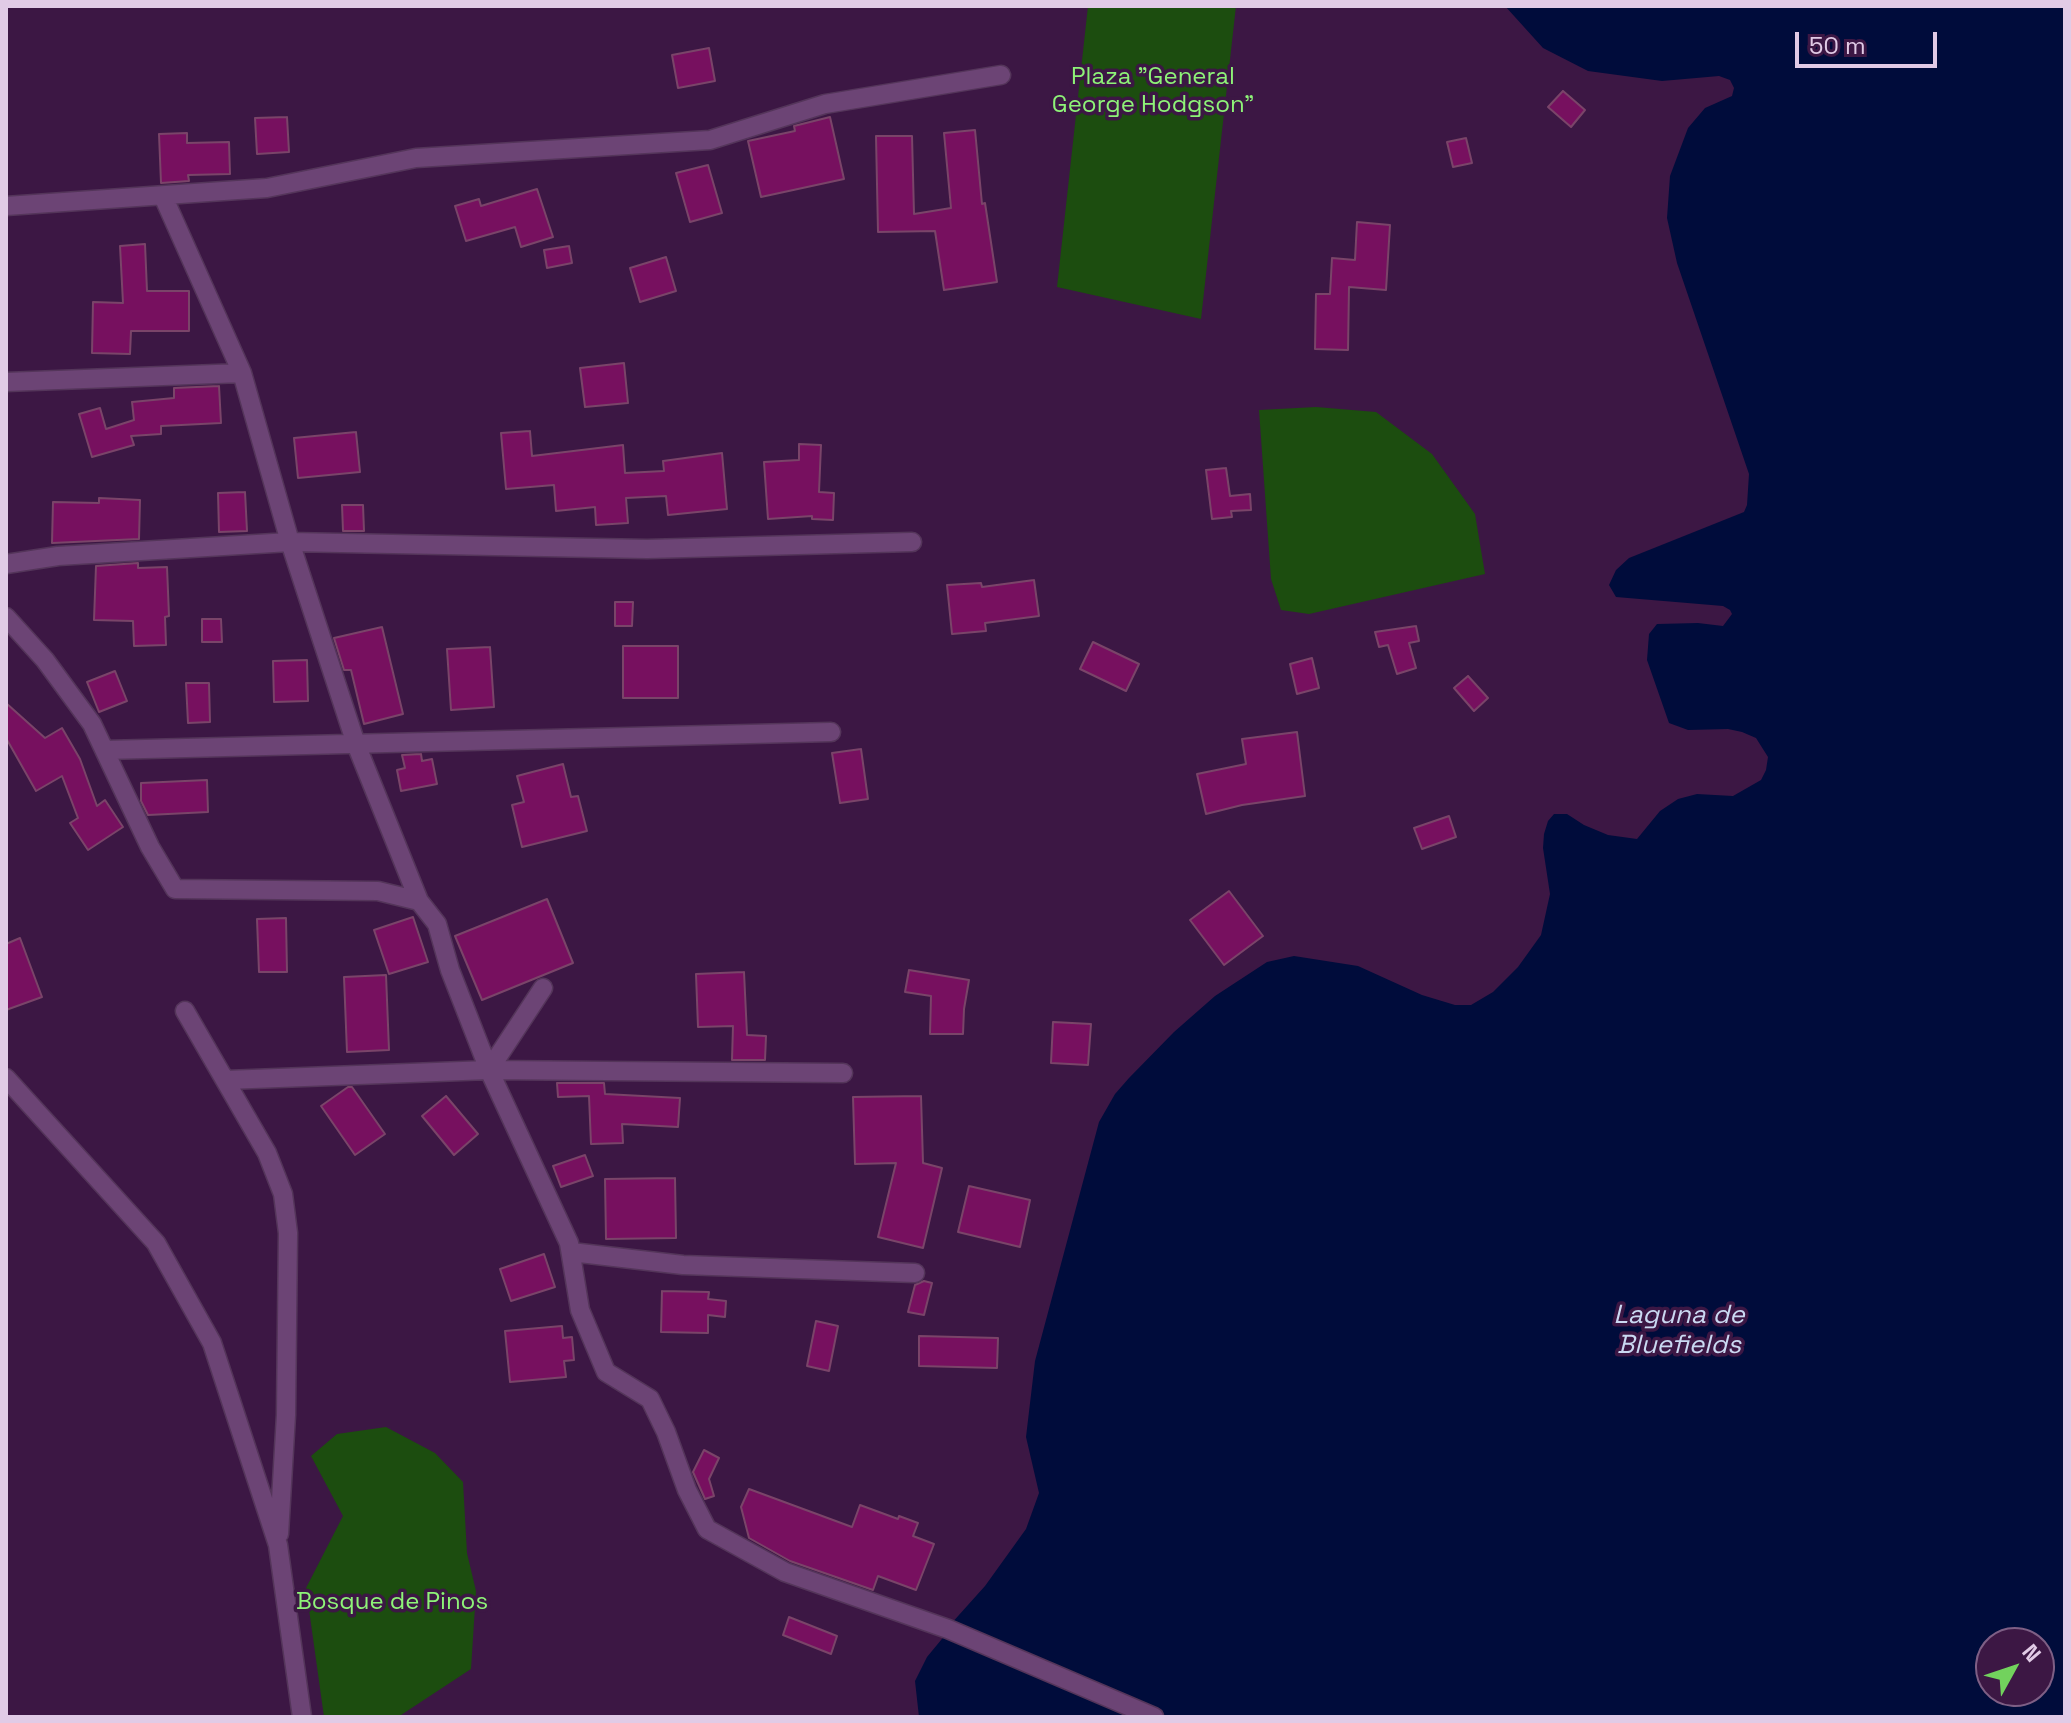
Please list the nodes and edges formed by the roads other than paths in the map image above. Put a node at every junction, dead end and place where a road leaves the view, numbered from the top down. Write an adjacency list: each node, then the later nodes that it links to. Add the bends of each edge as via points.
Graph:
1 (1001, 75): 2 (street, via 825,104 710,140 416,158 267,188)
2 (163, 196): 3 (street); 4 (street)
3 (6, 206)
4 (242, 373): 5 (street); 6 (street)
5 (6, 382)
6 (290, 542): 7 (street, via 647,549); 8 (street); 11 (street)
7 (912, 542)
8 (6, 564)
9 (6, 617): 12 (street, via 83,711)
10 (831, 732): 11 (street)
11 (356, 744): 12 (street); 13 (street)
12 (105, 750): 13 (street, via 175,889 378,891)
13 (419, 901): 16 (street, via 437,924)
14 (543, 988): 16 (street)
15 (185, 1011): 19 (street)
16 (489, 1070): 17 (street); 19 (street); 20 (street)
17 (843, 1073)
18 (6, 1078): 22 (street, via 156,1243 212,1343)
19 (226, 1080): 22 (street, via 267,1153 283,1194 288,1233)
20 (571, 1252): 21 (street, via 683,1265); 24 (street, via 580,1310 606,1372 650,1399 707,1529 785,1572 948,1629)
21 (915, 1273)
22 (278, 1545): 23 (street)
23 (302, 1717)
24 (1154, 1717)

